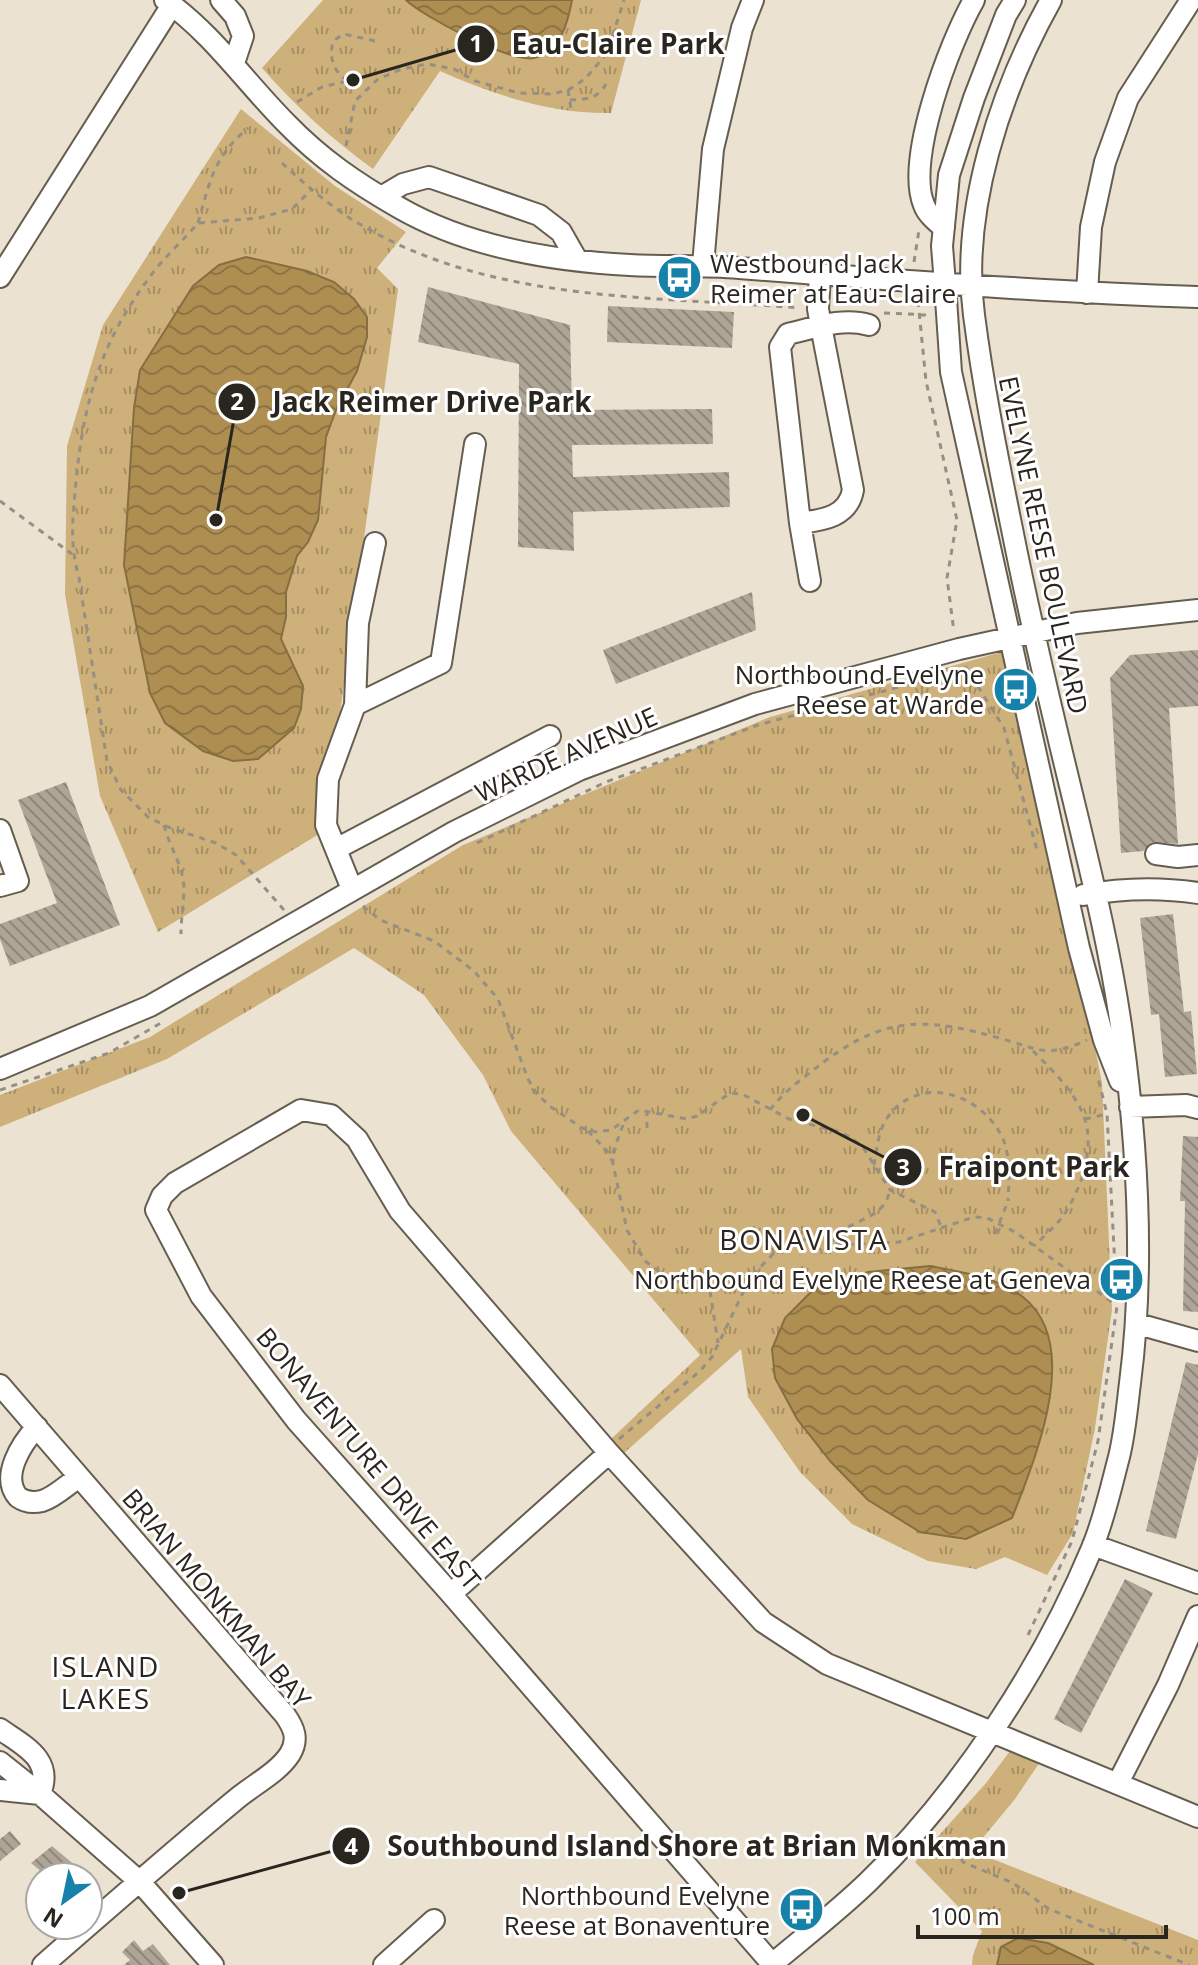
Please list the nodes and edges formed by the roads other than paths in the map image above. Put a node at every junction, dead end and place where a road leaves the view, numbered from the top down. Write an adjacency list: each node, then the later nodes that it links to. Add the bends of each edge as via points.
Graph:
1 (221, 0): 8 (street, via 243,36)
2 (753, 0): 12 (street, via 713,149)
3 (974, 0): 10 (street, via 945,65 918,178 924,208)
4 (1015, 0): 10 (street, EVELYNE REESE BOULEVARD, via 949,175)
5 (1051, 0): 16 (street, EVELYNE REESE BOULEVARD, via 1002,102 979,192)
6 (1191, 0): 17 (street, via 1128,98 1105,162 1091,227)
7 (168, 2): 8 (street); 14 (street)
8 (234, 63): 9 (street, via 335,169)
9 (381, 197): 11 (street, via 462,235 529,254); 11 (street, via 429,177 539,215 561,232)
10 (944, 228): 15 (street, EVELYNE REESE BOULEVARD)
11 (577, 260): 12 (street)
12 (703, 265): 13 (street)
13 (820, 275): 15 (street); 20 (street)
14 (0, 277)
15 (945, 284): 16 (street); 27 (street, EVELYNE REESE BOULEVARD, via 951,372)
16 (973, 286): 17 (street); 26 (street, EVELYNE REESE BOULEVARD, via 980,372)
17 (1087, 293): 18 (street)
18 (1198, 296)
19 (869, 325): 20 (street, via 846,321)
20 (821, 326): 22 (street, via 788,334 780,347); 22 (street, via 853,490 842,512)
21 (475, 444): 28 (street, via 441,663)
22 (800, 523): 24 (street)
23 (375, 543): 28 (street, via 358,623)
24 (810, 581)
25 (1198, 610): 26 (street, WARDE AVENUE)
26 (1032, 631): 27 (street, WARDE AVENUE); 35 (street, EVELYNE REESE BOULEVARD)
27 (1011, 636): 37 (street, EVELYNE REESE BOULEVARD); 38 (street, WARDE AVENUE, via 962,659 755,704 579,770 454,832)
28 (355, 705): 31 (street, via 328,779 326,825)
29 (550, 736): 31 (street)
30 (0, 830): 34 (street, via 18,881)
31 (336, 849): 38 (street)
32 (1156, 854): 33 (street)
33 (1198, 855)
34 (0, 886)
35 (1096, 893): 36 (street, via 1168,888); 37 (street); 40 (street, EVELYNE REESE BOULEVARD, via 1122,1031)
36 (1198, 893)
37 (1068, 897): 40 (street, EVELYNE REESE BOULEVARD, via 1104,1040)
38 (358, 898): 39 (street, WARDE AVENUE, via 293,922 150,1006)
39 (0, 1069)
40 (1130, 1107): 41 (street); 42 (street, EVELYNE REESE BOULEVARD, via 1140,1223)
41 (1198, 1108)
42 (1138, 1324): 43 (street); 48 (street, EVELYNE REESE BOULEVARD, via 1121,1451)
43 (1198, 1341)
44 (0, 1385): 45 (street, BRIAN MONKMAN BAY)
45 (37, 1427): 47 (street, BRIAN MONKMAN BAY); 47 (street, via 10,1468 13,1491 20,1499 43,1500)
46 (608, 1451): 50 (street); 50 (street, BONAVENTURE DRIVE EAST, via 400,1211 357,1139 331,1115 301,1110 175,1183 156,1210 201,1296 296,1420); 53 (street, BONAVENTURE DRIVE EAST, via 763,1622 827,1664)
47 (79, 1477): 59 (street, BRIAN MONKMAN BAY, via 294,1728 294,1744 285,1760)
48 (1093, 1545): 49 (street); 53 (street, EVELYNE REESE BOULEVARD, via 1047,1641)
49 (1198, 1583)
50 (451, 1594): 64 (street, BONAVENTURE DRIVE EAST)
51 (1198, 1616): 55 (street)
52 (0, 1729): 57 (street, via 42,1764 45,1782)
53 (993, 1731): 55 (street, BONAVENTURE DRIVE EAST); 64 (street, EVELYNE REESE BOULEVARD, via 944,1798 869,1881)
54 (0, 1762): 57 (street)
55 (1118, 1783): 58 (street, BONAVENTURE DRIVE EAST)
56 (0, 1790): 57 (street)
57 (40, 1794): 59 (street)
58 (1198, 1817)
59 (140, 1882): 61 (street); 62 (street)
60 (434, 1920): 63 (street)
61 (43, 1965)
62 (213, 1965)
63 (384, 1965)
64 (772, 1965)

